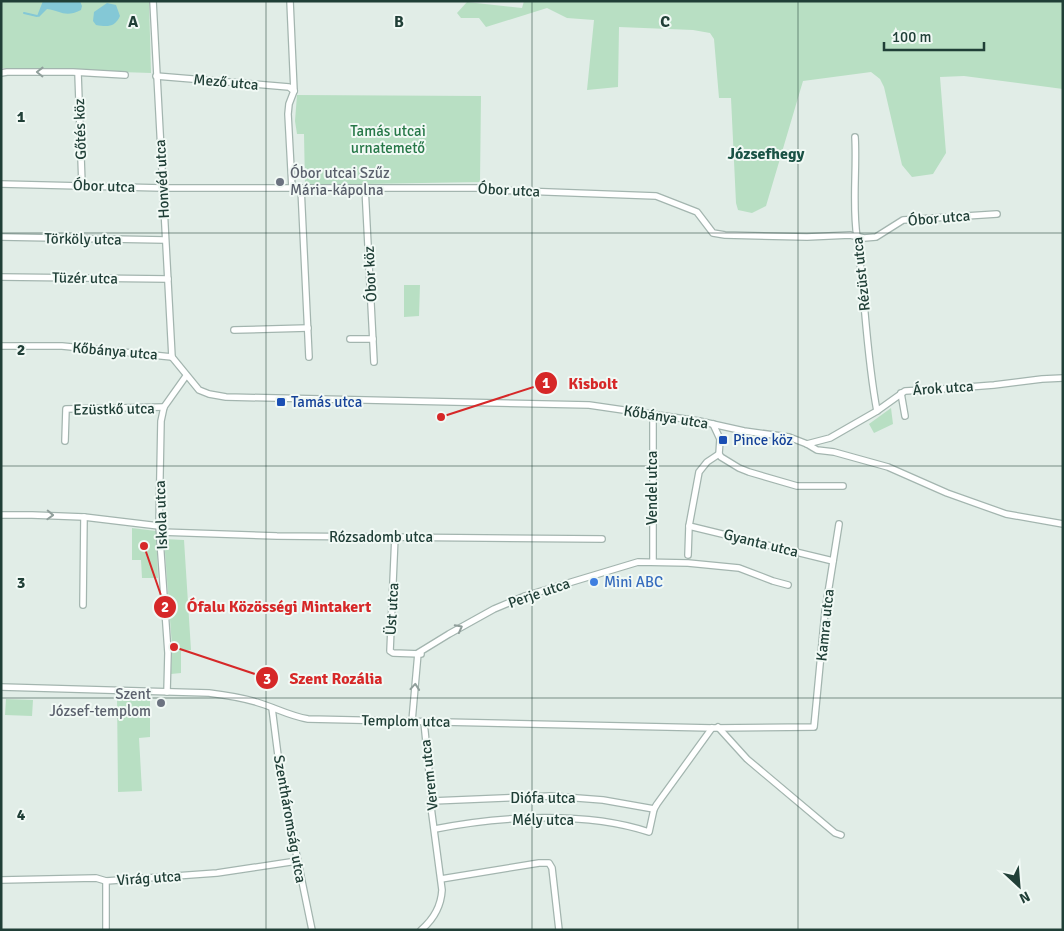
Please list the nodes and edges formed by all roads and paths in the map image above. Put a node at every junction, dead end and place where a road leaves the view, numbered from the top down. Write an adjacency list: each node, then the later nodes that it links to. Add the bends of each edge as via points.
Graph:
1 (153, 1): 6 (street, Honvéd utca)
2 (290, 1): 7 (street)
3 (1, 73): 4 (street, one-way to 3)
4 (78, 73): 5 (street); 10 (street, Gőtés köz)
5 (125, 76)
6 (156, 76): 7 (street, Mező utca, via 290,87); 12 (street, Honvéd utca)
7 (294, 91): 13 (street, via 288,114)
8 (855, 137): 17 (street, Rézüst utca)
9 (1, 184): 10 (street, Óbor utca)
10 (82, 185): 12 (street, Óbor utca)
11 (366, 187): 14 (street, Óbor utca); 17 (street, Óbor utca, via 481,188 656,196 697,212 718,235); 23 (street, Óbor köz)
12 (162, 188): 13 (street, Óbor utca); 18 (street, Honvéd utca)
13 (292, 188): 14 (street, Óbor utca)
14 (301, 188): 21 (street)
15 (996, 214): 17 (street, Óbor utca, via 903,220 876,237)
16 (1, 237): 18 (street, Törköly utca)
17 (857, 237): 33 (street, Rézüst utca)
18 (165, 240): 20 (street, Honvéd utca)
19 (1, 277): 20 (street, Tüzér utca)
20 (168, 279): 26 (street, Honvéd utca)
21 (308, 328): 22 (street); 27 (street)
22 (234, 330)
23 (373, 339): 24 (street); 28 (street, Óbor köz)
24 (350, 340)
25 (1, 346): 26 (street, Kőbánya utca, via 62,346)
26 (172, 357): 29 (street, Kőbánya utca)
27 (309, 357)
28 (374, 362)
29 (186, 376): 32 (street, Iskola utca); 34 (street, Kőbánya utca, via 200,391 226,397 555,403)
30 (1063, 378): 31 (street, Árok utca, via 914,389)
31 (901, 393): 33 (street, Árok utca); 35 (street)
32 (164, 408): 37 (street, Ezüstkő utca, via 66,409); 46 (street, Iskola utca, via 161,421)
33 (877, 411): 38 (street, Árok utca, via 830,438)
34 (653, 415): 36 (street, Kőbánya utca); 51 (street, Vendel utca)
35 (905, 416)
36 (713, 424): 38 (street, Kőbánya utca, via 789,437); 39 (street, via 720,439)
37 (65, 441)
38 (808, 444): 44 (street, Kőbánya utca, via 817,450 888,466 947,494 1006,514)
39 (719, 454): 40 (street, via 749,472 797,486); 45 (street, via 699,472)
40 (843, 486)
41 (1, 516): 42 (street, Rózsadomb utca, one-way to 42)
42 (84, 517): 46 (street, Rózsadomb utca); 53 (street)
43 (839, 524): 50 (street, Kamra utca)
44 (1063, 524)
45 (689, 526): 49 (street); 50 (street, Gyanta utca)
46 (160, 529): 47 (street, Rózsadomb utca, via 277,536); 56 (street, Iskola utca, via 168,653)
47 (395, 536): 48 (street, Rózsadomb utca); 54 (street, Üst utca, via 390,651)
48 (602, 540)
49 (688, 555)
50 (833, 561): 60 (street, Kamra utca)
51 (653, 562): 52 (street, Perje utca, via 739,568); 54 (street, Perje utca, one-way to 51, via 455,630 525,596 638,562)
52 (788, 585)
53 (84, 604)
54 (419, 654): 58 (street, one-way to 54)
55 (1, 687): 56 (street, Templom utca)
56 (167, 692): 57 (street, Templom utca, via 234,696)
57 (272, 708): 58 (street, Templom utca, via 308,719); 66 (street, Szentháromság utca, via 281,779)
58 (412, 721): 59 (street, Templom utca)
59 (424, 722): 61 (street, Templom utca); 62 (street, Verem utca)
60 (814, 727): 61 (street, Templom utca)
61 (715, 728): 63 (street); 65 (street)
62 (432, 801): 63 (street, Diófa utca, via 551,796 604,800); 64 (street, Verem utca)
63 (654, 809): 64 (street, Mély utca, via 649,832 617,823 567,819 490,820)
64 (435, 829): 67 (street, Verem utca)
65 (841, 835)
66 (297, 861): 69 (street, Virág utca, via 217,874); 71 (street, Szentháromság utca)
67 (441, 879): 72 (street, Verem utca, via 441,902 434,917); 73 (street, via 549,863)
68 (1, 880): 69 (street, Virág utca, via 96,878)
69 (106, 881): 70 (street)
70 (106, 930)
71 (312, 930)
72 (421, 930)
73 (559, 930)

